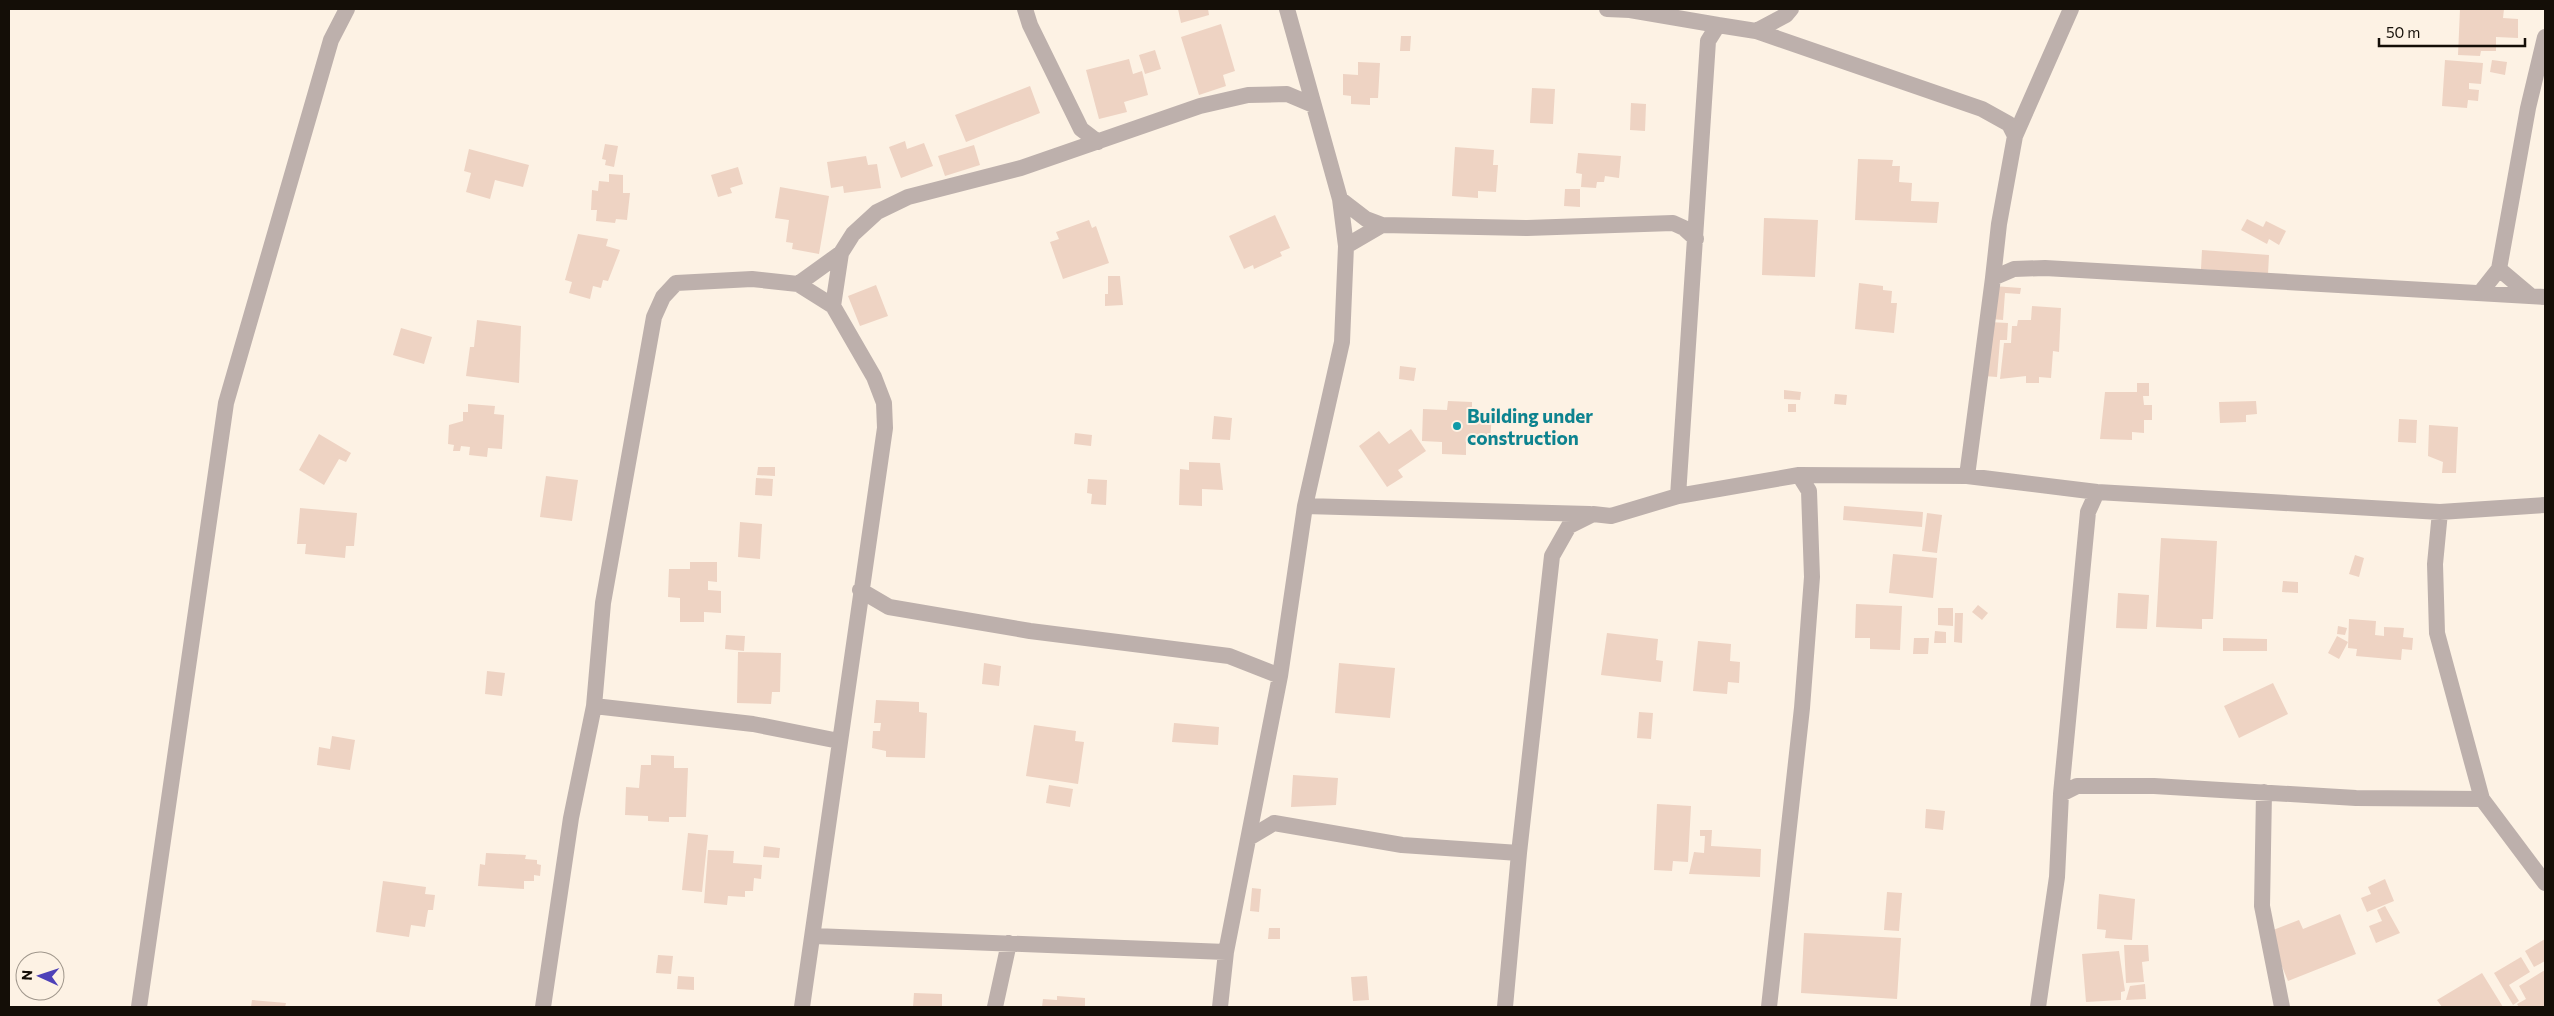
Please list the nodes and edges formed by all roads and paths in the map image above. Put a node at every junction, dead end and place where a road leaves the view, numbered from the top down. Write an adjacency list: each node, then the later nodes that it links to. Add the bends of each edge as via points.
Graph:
1 (346, 9): 47 (street, via 331,40 226,403)
2 (1026, 9): 12 (street, via 1030,25 1081,129)
3 (1287, 9): 10 (street)
4 (1607, 9): 7 (street)
5 (1791, 9): 8 (street)
6 (2071, 9): 11 (street)
7 (1718, 25): 8 (street); 15 (street, via 1708,41)
8 (1756, 31): 11 (street, via 1982,108 2009,124)
9 (2545, 37): 18 (street, via 2528,108)
10 (1313, 105): 12 (street, via 1287,94 1248,95 1200,106); 13 (street)
11 (2014, 136): 19 (street)
12 (1098, 142): 17 (street, via 1021,168 908,197 878,212 853,234)
13 (1340, 199): 14 (street, via 1366,219); 16 (street)
14 (1382, 225): 15 (street, via 1527,228 1673,224 1684,228); 16 (street)
15 (1696, 239): 27 (street)
16 (1346, 246): 29 (street, via 1342,342)
17 (841, 253): 20 (street); 23 (street)
18 (2500, 269): 21 (street); 22 (street)
19 (1993, 278): 21 (street, via 2014,269 2045,268); 25 (street)
20 (798, 284): 23 (street); 36 (street, via 752,279 676,283 663,297 654,316 603,603)
21 (2480, 293): 22 (street)
22 (2538, 296)
23 (833, 306): 32 (street, via 874,378 884,403 885,428)
24 (1798, 475): 25 (street); 27 (street); 53 (street, via 1809,491 1812,577 1802,708)
25 (1967, 476): 26 (street)
26 (2097, 492): 30 (street); 39 (street, via 2088,512)
27 (1678, 496): 31 (street, via 1611,516)
28 (2545, 505): 30 (street)
29 (1305, 506): 31 (street); 35 (street)
30 (2440, 512): 40 (street, via 2435,564 2438,633)
31 (1593, 514): 42 (street, via 1569,526 1552,556)
32 (860, 590): 33 (street); 34 (street)
33 (889, 606): 34 (street); 35 (street, via 1030,631 1229,656)
34 (857, 618): 37 (street)
35 (1280, 676): 41 (street)
36 (594, 706): 37 (street, via 753,724); 48 (street, via 572,818)
37 (839, 741): 44 (street)
38 (2264, 792): 39 (street, via 2077,786); 40 (street, via 2356,798); 55 (street, via 2262,906)
39 (2061, 794): 54 (street, via 2056,877)
40 (2482, 800): 43 (street)
41 (1250, 838): 42 (street, via 1274,823 1402,844); 46 (street)
42 (1519, 853): 52 (street)
43 (2545, 883)
44 (814, 936): 45 (street); 49 (street)
45 (1009, 943): 46 (street); 50 (street)
46 (1226, 952): 51 (street)
47 (140, 1007)
48 (543, 1007)
49 (802, 1007)
50 (995, 1007)
51 (1220, 1007)
52 (1505, 1007)
53 (1769, 1007)
54 (2038, 1007)
55 (2282, 1007)

